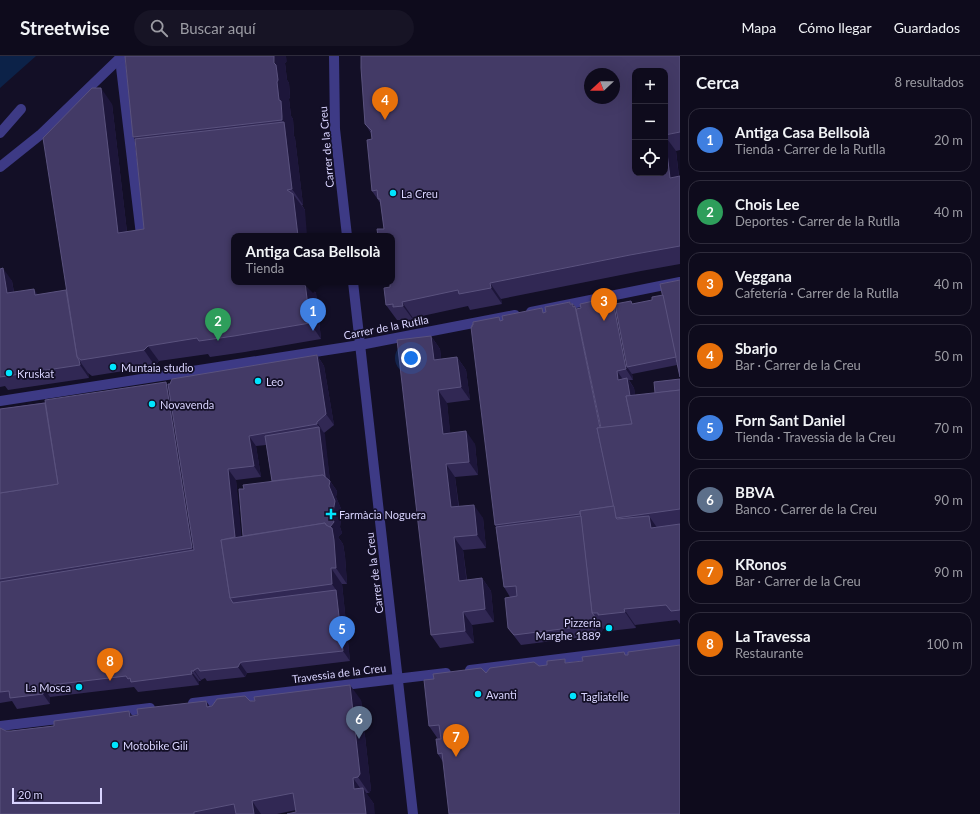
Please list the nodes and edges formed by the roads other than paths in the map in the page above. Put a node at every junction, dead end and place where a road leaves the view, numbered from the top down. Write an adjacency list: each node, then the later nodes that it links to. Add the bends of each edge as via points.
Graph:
1 (334, 56): 6 (street, Carrer de la Creu, via 335,129)
2 (121, 58): 5 (street, via 40,135); 7 (street)
3 (21, 109): 4 (street)
4 (0, 133)
5 (0, 167)
6 (347, 233)
7 (141, 235)
8 (680, 282): 10 (street, Carrer de la Rutlla)
9 (353, 285): 10 (street, Carrer de la Creu)
10 (360, 345): 11 (street, Carrer de la Rutlla); 13 (street, Carrer de la Creu)
11 (0, 401)
12 (680, 644): 13 (street, Travessia de la Creu)
13 (398, 678): 14 (street, Travessia de la Creu); 17 (street, Carrer de la Creu)
14 (181, 704)
15 (158, 707): 16 (street)
16 (0, 726)
17 (413, 814)

